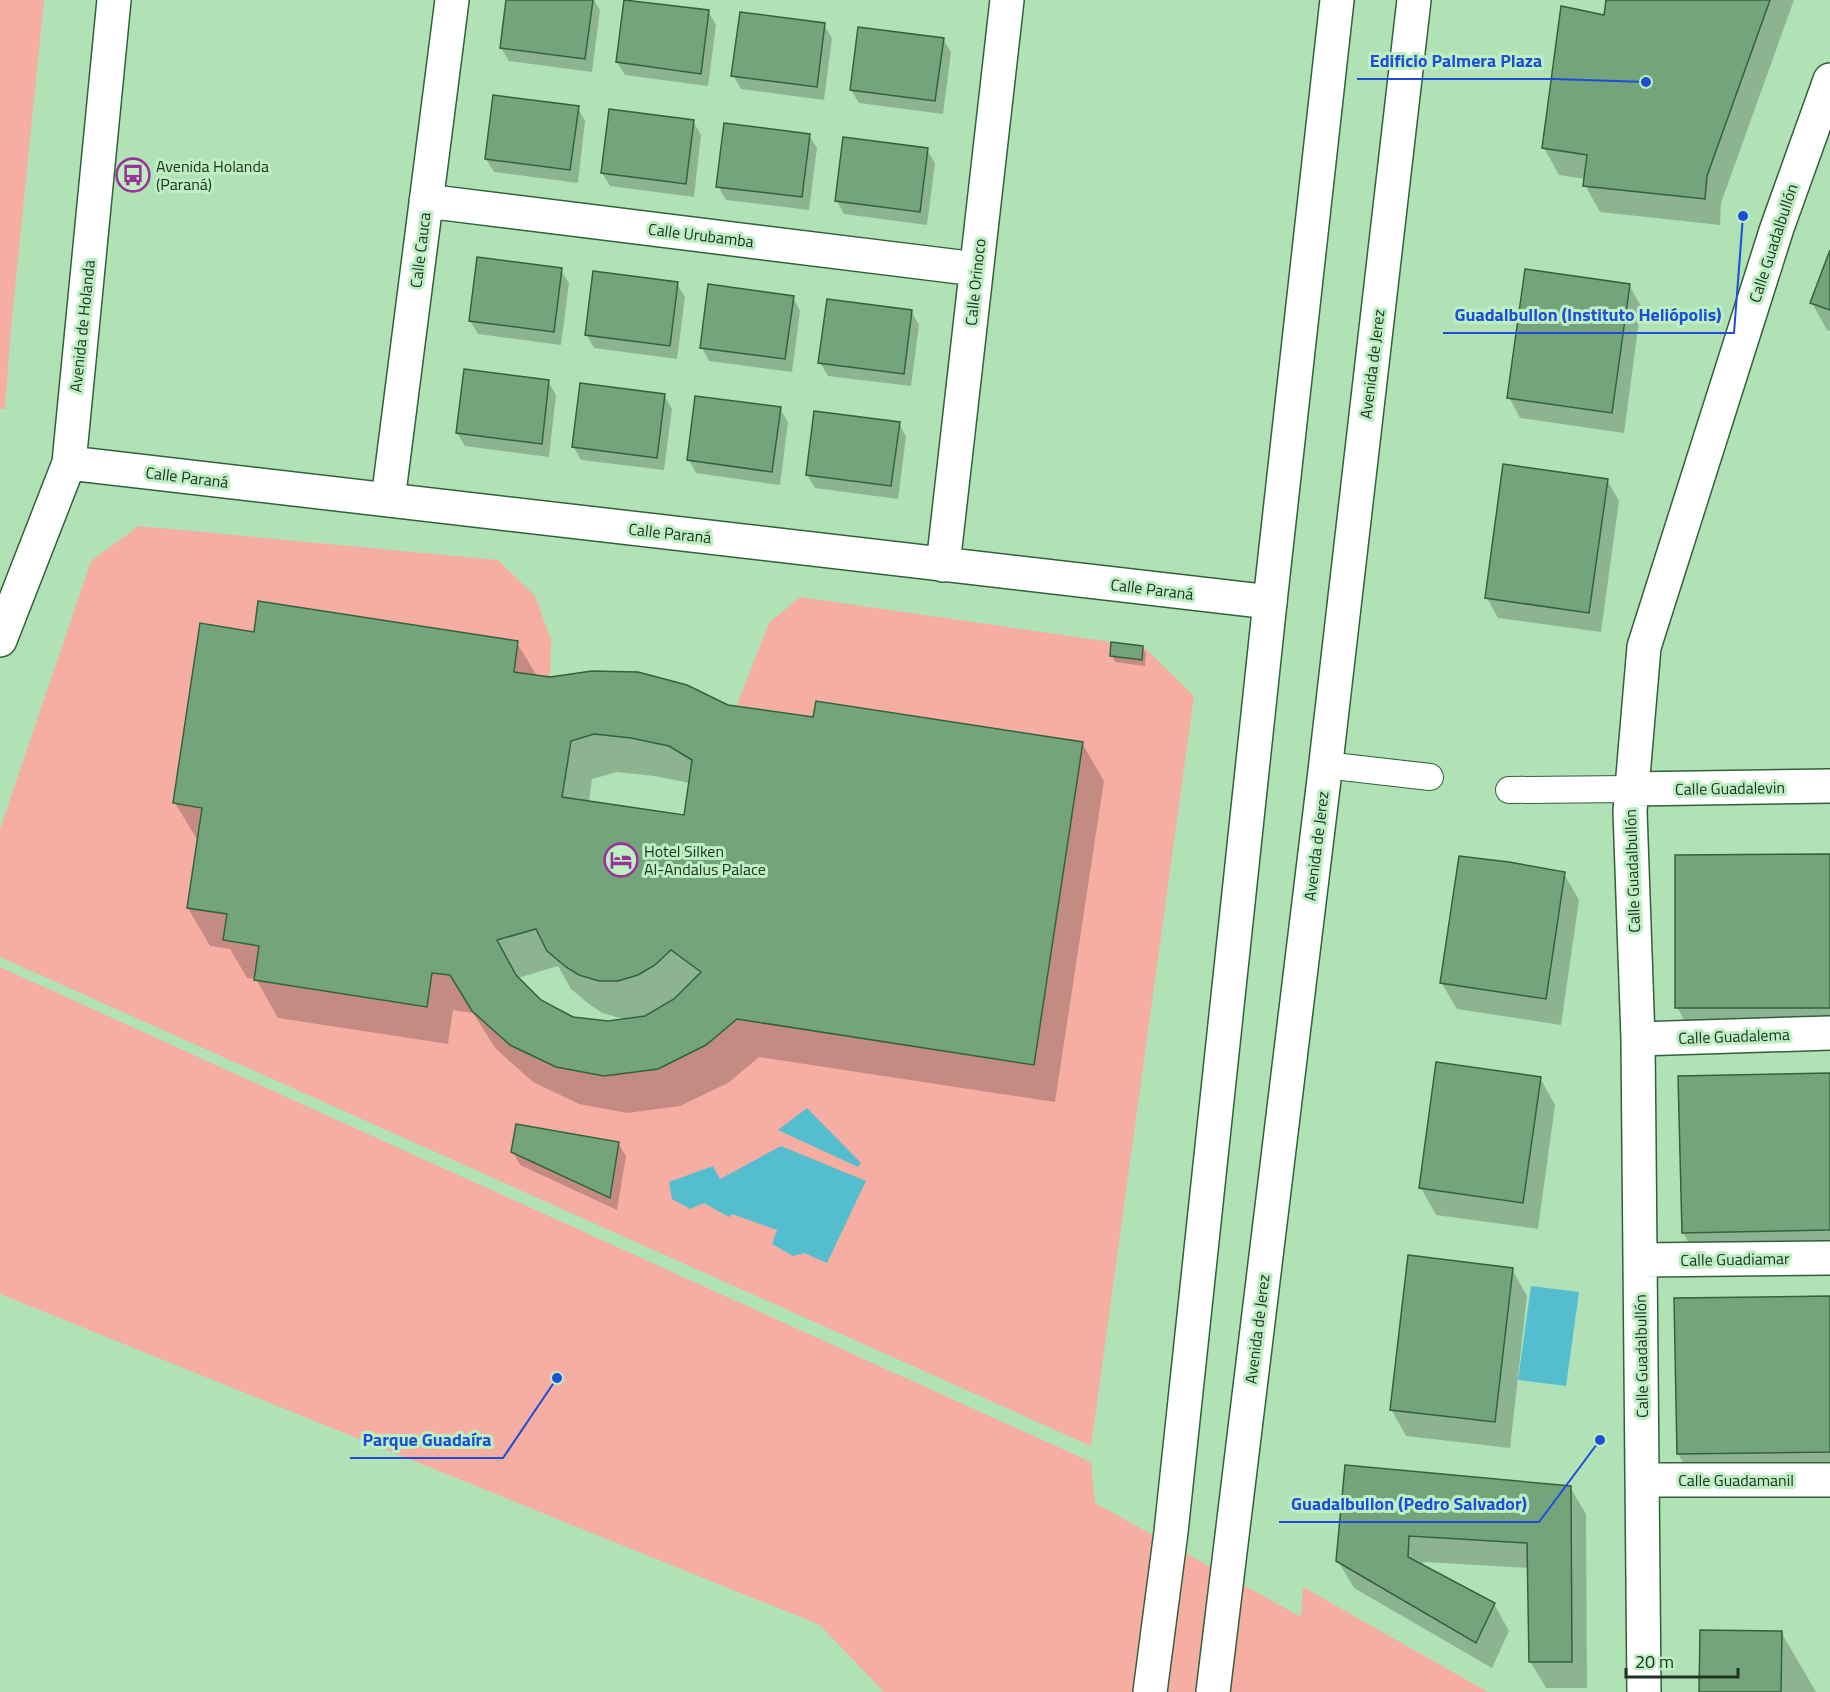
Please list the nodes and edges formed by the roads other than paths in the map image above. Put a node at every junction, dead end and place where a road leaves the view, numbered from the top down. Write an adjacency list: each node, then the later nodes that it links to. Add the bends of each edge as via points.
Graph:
1 (114, 0): 9 (street, Avenida de Holanda)
2 (452, 0): 7 (street, Calle Cauca)
3 (1007, 0): 8 (street, Calle Orinoco)
4 (1337, 0): 12 (street)
5 (1414, 0): 14 (street, Avenida de Jerez)
6 (1830, 80): 17 (street, Calle Guadalbullón, via 1777,228 1644,647)
7 (426, 201): 8 (street, Calle Urubamba); 10 (street, Calle Cauca)
8 (976, 269): 11 (street, Calle Orinoco)
9 (69, 463): 10 (street, Calle Paraná); 13 (street, Avenida de Holanda)
10 (388, 500): 11 (street, Calle Paraná)
11 (943, 565): 12 (street, Calle Paraná)
12 (1270, 603): 25 (street, via 1171,1532)
13 (0, 640)
14 (1325, 765): 15 (street); 26 (street, Avenida de Jerez)
15 (1430, 777)
16 (1830, 786): 17 (street, Calle Guadalevin)
17 (1631, 789): 18 (street); 20 (street, Calle Guadalbullón)
18 (1509, 790)
19 (1830, 1033): 20 (street, Calle Guadalema)
20 (1638, 1039): 22 (street, Calle Guadalbullón)
21 (1830, 1258): 22 (street, Calle Guadiamar)
22 (1640, 1260): 23 (street, Calle Guadalbullón)
23 (1642, 1480): 24 (street, Calle Guadamanil); 27 (street, Calle Guadalbullón)
24 (1830, 1480)
25 (1150, 1692)
26 (1213, 1692)
27 (1644, 1692)

